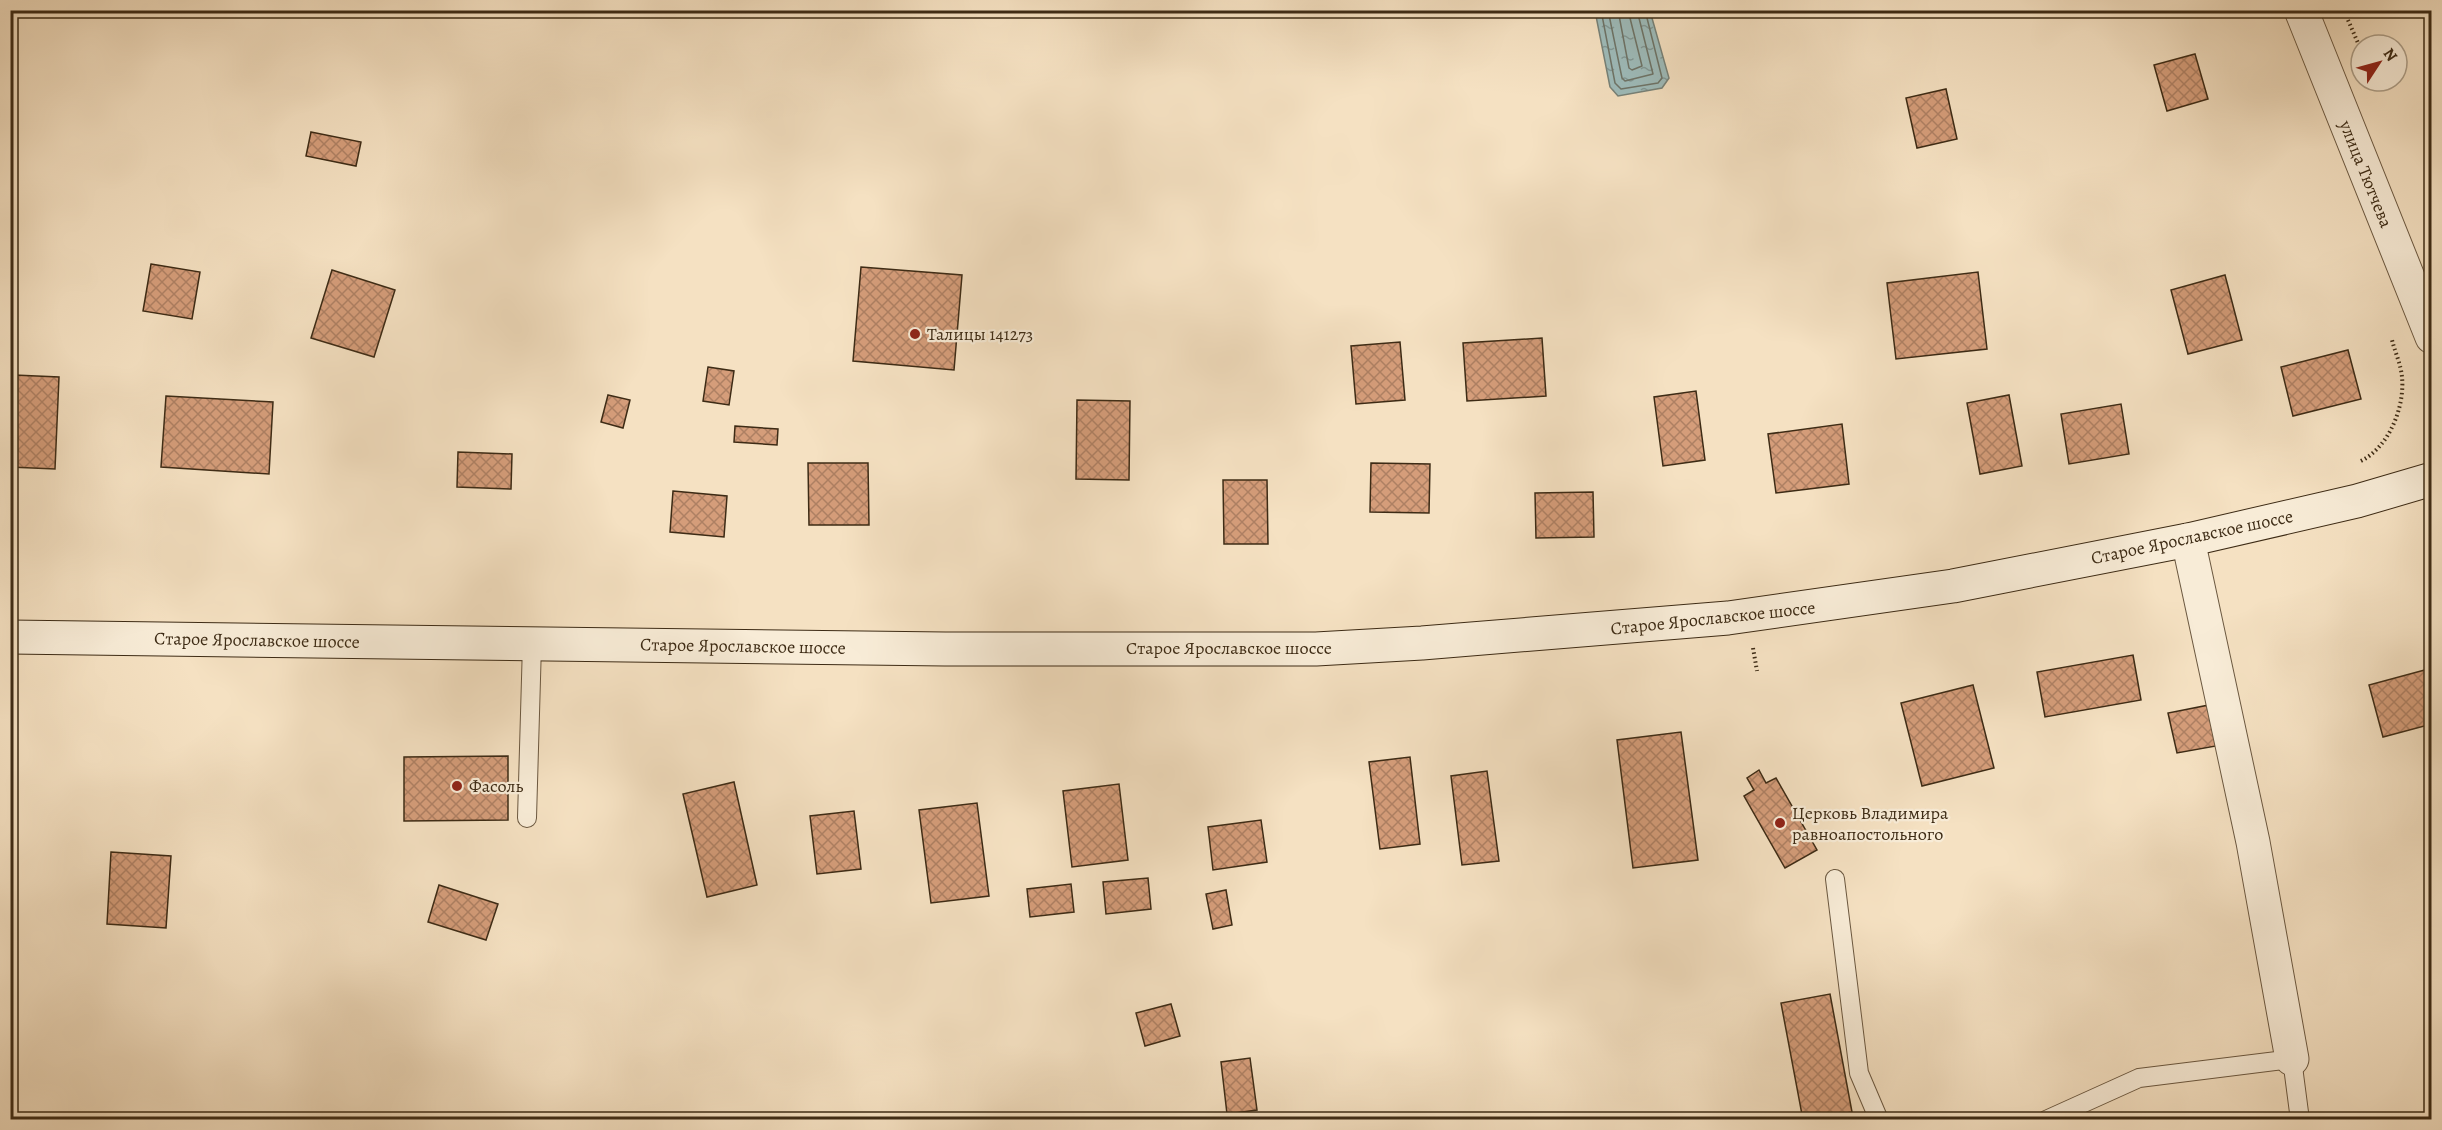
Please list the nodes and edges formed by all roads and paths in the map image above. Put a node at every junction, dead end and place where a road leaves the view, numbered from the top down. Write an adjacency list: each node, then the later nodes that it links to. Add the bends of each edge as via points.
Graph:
1 (2301, 10): 5 (main road, улица Тютчева)
2 (2348, 20): 3 (path)
3 (2354, 33)
4 (2391, 336): 6 (path, via 2402,377 2399,414 2373,454)
5 (2432, 337)
6 (2355, 464)
7 (2432, 479): 8 (main road, Старое Ярославское шоссе, via 2357,501)
8 (2188, 540): 11 (main road, Старое Ярославское шоссе, via 1953,586 1843,603 1637,627 1410,644 1316,649 1041,649); 15 (main road, via 2253,842)
9 (10, 638): 11 (main road, Старое Ярославское шоссе)
10 (1751, 639): 12 (path)
11 (532, 644): 13 (lane)
12 (1757, 671)
13 (527, 818)
14 (1835, 879): 16 (lane, via 1859,1073)
15 (2292, 1059): 17 (lane, via 2139,1078); 18 (lane)
16 (1879, 1119)
17 (2046, 1119)
18 (2300, 1119)

